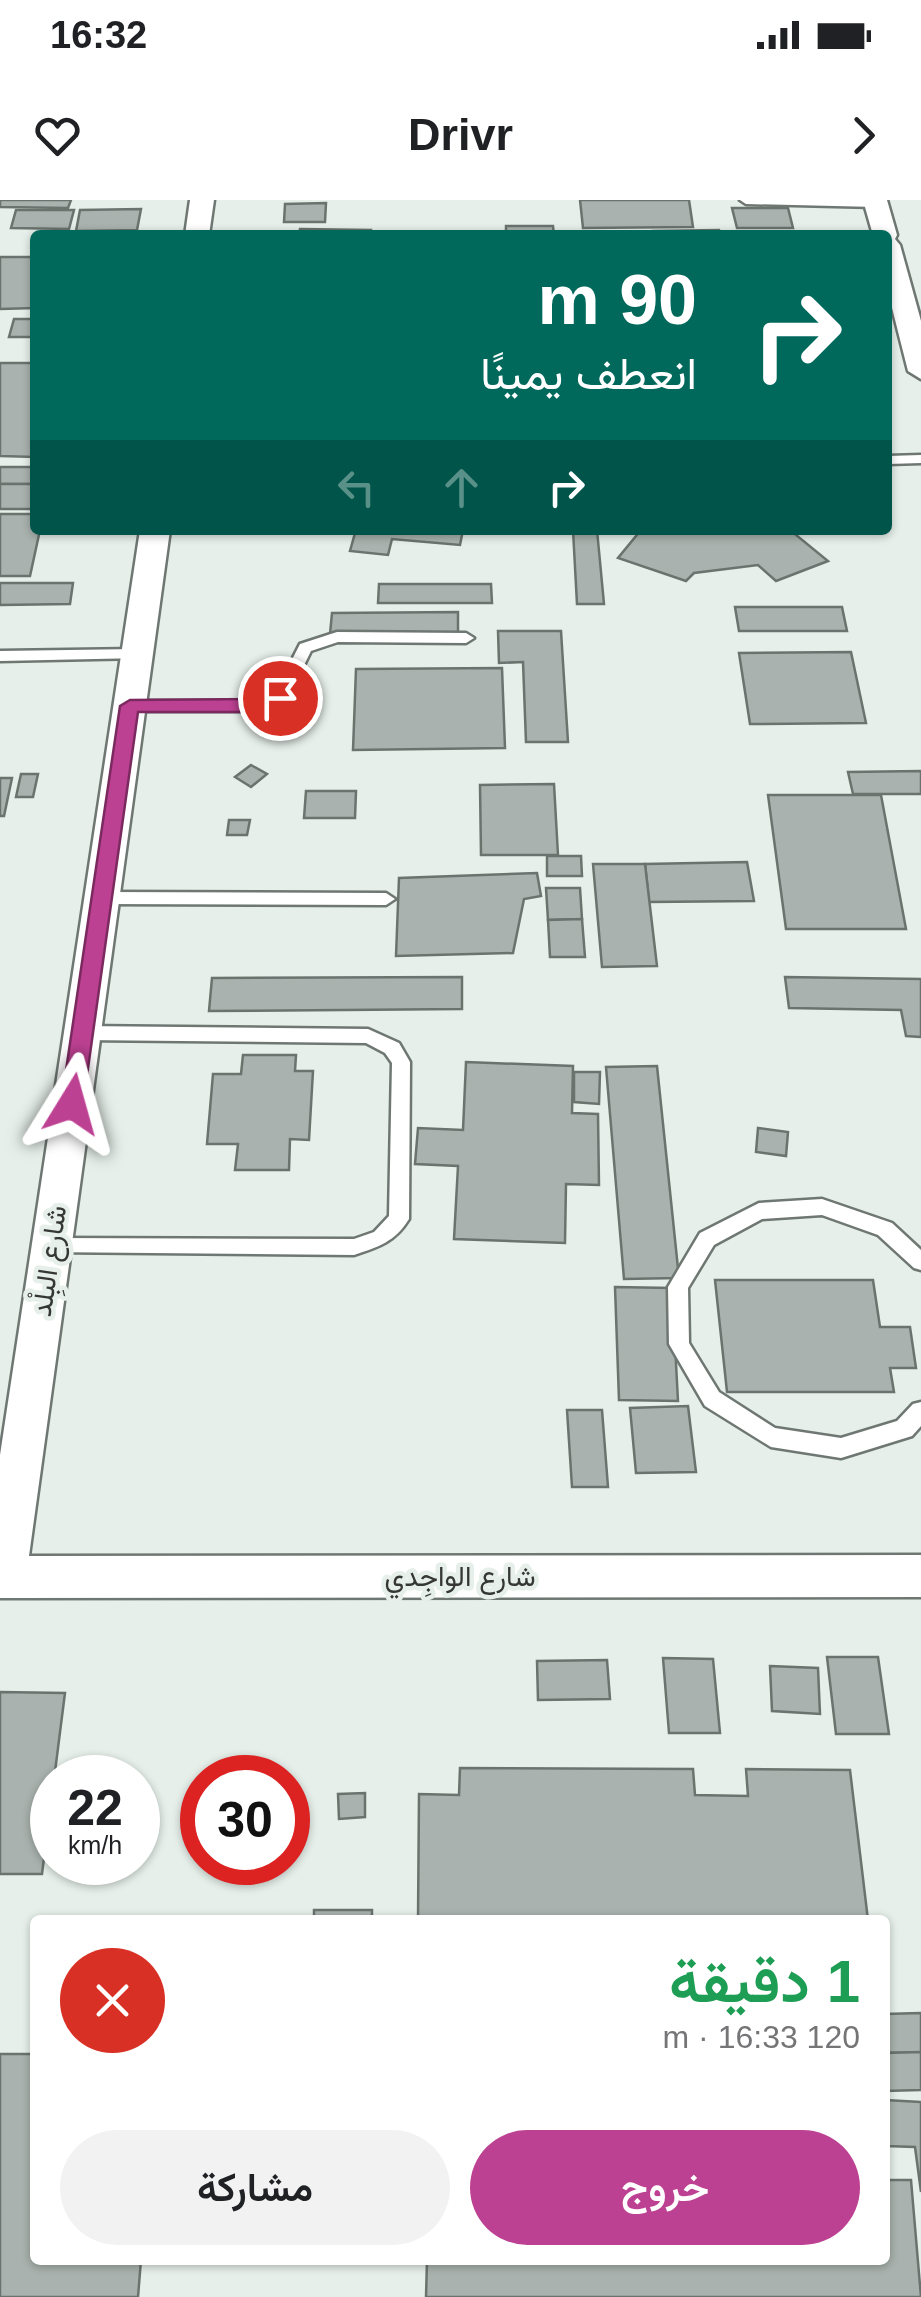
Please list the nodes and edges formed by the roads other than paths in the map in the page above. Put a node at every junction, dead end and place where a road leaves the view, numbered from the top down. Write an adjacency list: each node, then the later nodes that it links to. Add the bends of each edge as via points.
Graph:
1 (202, 200): 4 (street)
2 (746, 200): 3 (lane)
3 (875, 201): 5 (street)
4 (198, 230)
5 (883, 230)
6 (892, 259): 7 (street)
7 (902, 290): 8 (street)
8 (921, 371)
9 (921, 459): 10 (lane)
10 (892, 460)
11 (154, 535): 13 (street, شارع البِلْد)
12 (466, 638): 15 (lane, via 337,637 305,648 270,706)
13 (137, 654): 14 (lane); 15 (street, شارع البِلْد)
14 (0, 656)
15 (130, 706): 16 (street, شارع البِلْد)
16 (102, 898): 17 (lane); 18 (street, شارع البِلْد)
17 (386, 899)
18 (82, 1033): 19 (street, شارع البِلْد); 19 (lane, via 368,1036 392,1048 401,1062 399,1219 381,1238 354,1247)
19 (52, 1246): 23 (street, شارع البِلْد)
20 (921, 1262): 21 (lane, via 884,1229 822,1207 759,1211 707,1239 678,1287 679,1344 712,1399 770,1437 841,1448 904,1429)
21 (921, 1411)
22 (921, 1576): 23 (street, شارع الواجِدي)
23 (2, 1577)

